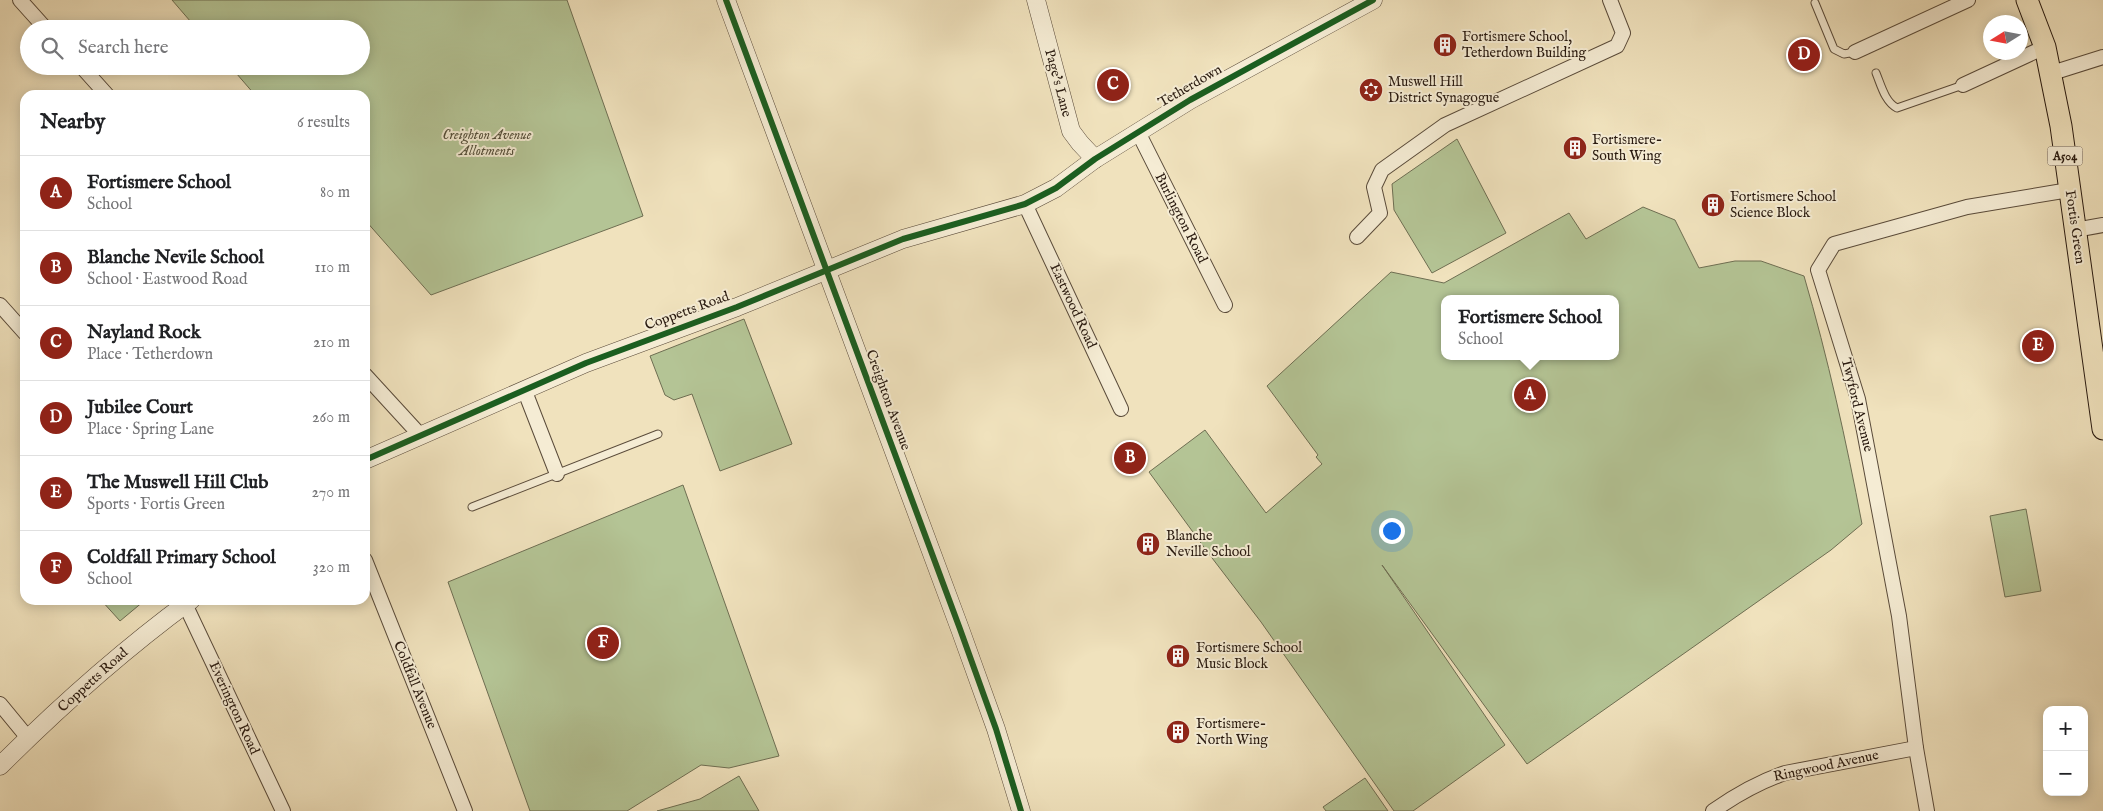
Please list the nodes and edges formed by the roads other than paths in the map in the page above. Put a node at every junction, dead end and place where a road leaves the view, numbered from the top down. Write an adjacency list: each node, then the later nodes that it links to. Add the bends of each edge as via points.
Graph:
1 (20, 0): 9 (street)
2 (726, 0): 25 (street, Creighton Avenue)
3 (1036, 0): 19 (street, Page's Lane, via 1071,131)
4 (1373, 0): 18 (street, Tetherdown)
5 (1610, 0): 24 (street, via 1624,33 1617,46 1444,125 1382,170 1374,187 1380,213)
6 (1968, 0): 11 (street)
7 (2027, 0): 10 (main road, Fortis Green / A504)
8 (1815, 3): 11 (lane, via 1834,49 1844,54)
9 (38, 20)
10 (2045, 47): 14 (main road, Fortis Green / A504); 16 (street)
11 (1855, 52)
12 (2103, 57): 14 (street)
13 (1876, 73): 16 (lane, via 1887,99 1897,108)
14 (2052, 73): 20 (main road, Fortis Green / A504)
15 (89, 75): 17 (street)
16 (1962, 85)
17 (103, 90)
18 (1138, 132): 19 (street, Tetherdown); 27 (street, Burlington Road)
19 (1095, 159): 21 (street, Tetherdown, via 1056,188)
20 (2069, 190): 23 (main road, Fortis Green / A504); 43 (street, Twyford Avenue, via 1967,207 1834,244 1818,270 1858,399 1899,616)
21 (1025, 204): 25 (street, Coppetts Road, via 903,239); 31 (street, Eastwood Road)
22 (2103, 225): 23 (street)
23 (2076, 230): 32 (main road, Fortis Green / A504)
24 (1357, 237)
25 (825, 270): 30 (street, Coppetts Road); 47 (street, Creighton Avenue, via 957,620)
26 (0, 305): 28 (street)
27 (1225, 305)
28 (20, 327)
29 (370, 380): 34 (street)
30 (524, 389): 34 (street, Coppetts Road); 36 (street)
31 (1121, 409)
32 (2102, 419)
33 (658, 434): 36 (lane)
34 (420, 435): 35 (street, Coppetts Road)
35 (370, 458)
36 (557, 474): 37 (lane)
37 (472, 507)
38 (370, 573): 46 (street, Coldfall Avenue)
39 (184, 605): 42 (street, Coppetts Road, via 124,651)
40 (189, 605): 45 (street, Everington Road)
41 (0, 704): 42 (street)
42 (28, 738): 44 (street, Coppetts Road)
43 (1916, 748): 48 (street, Ringwood Avenue, via 1785,773 1747,789); 49 (street, Twyford Avenue)
44 (0, 766)
45 (283, 811)
46 (465, 811)
47 (1021, 811)
48 (1714, 811)
49 (1927, 811)

